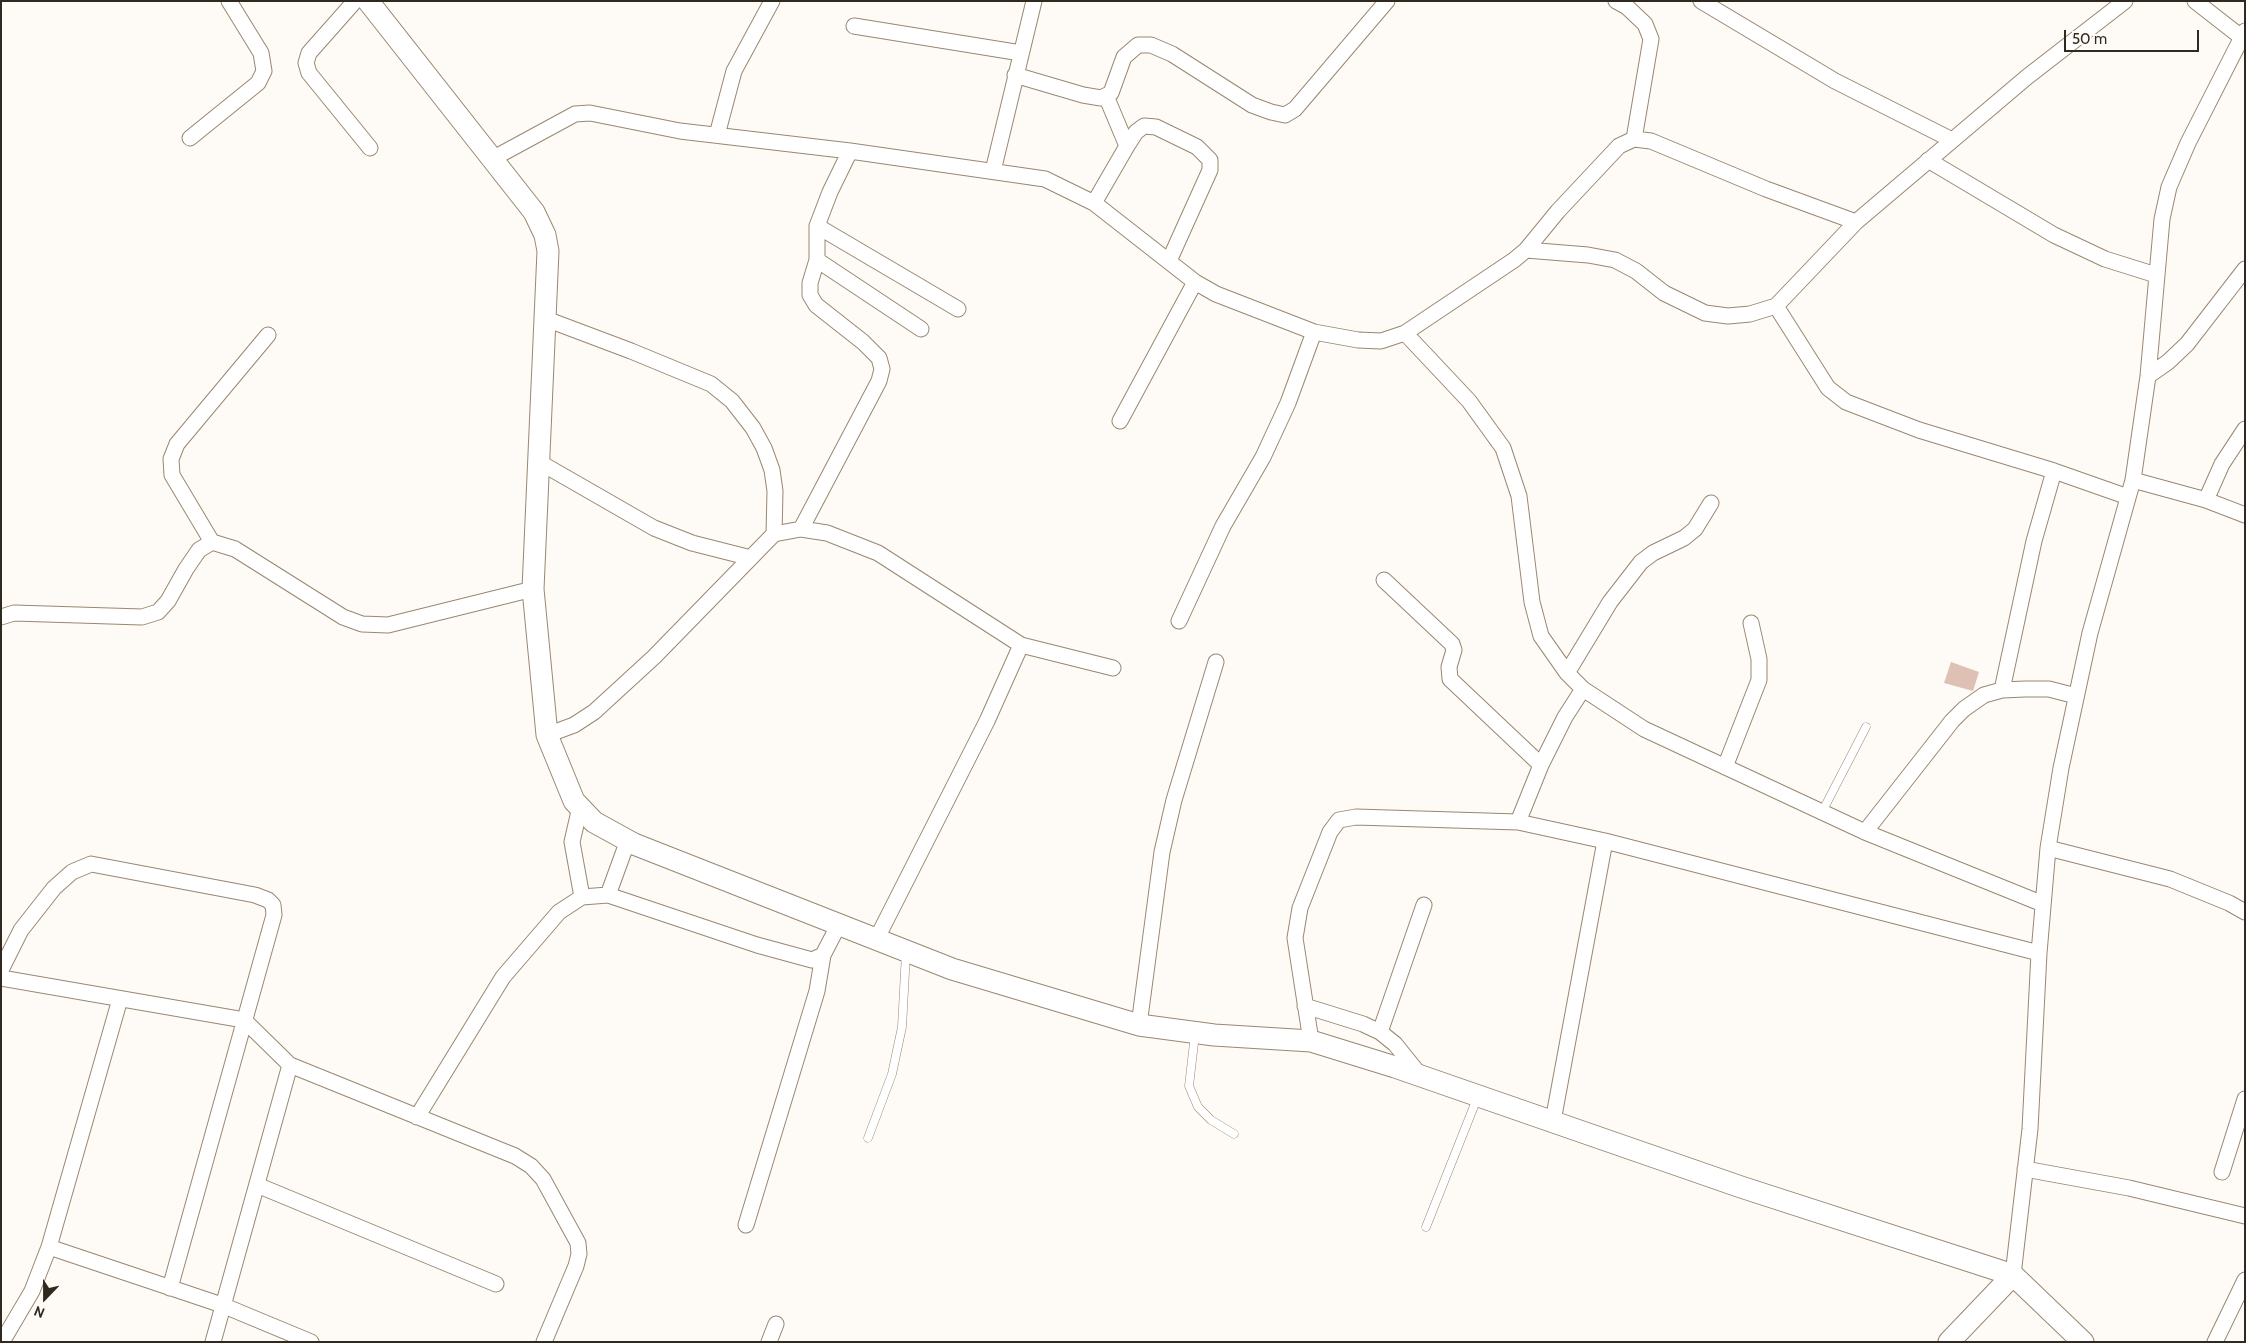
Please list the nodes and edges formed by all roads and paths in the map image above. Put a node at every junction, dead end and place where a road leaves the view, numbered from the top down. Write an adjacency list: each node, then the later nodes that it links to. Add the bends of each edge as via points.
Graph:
1 (229, 1): 17 (street, via 261,54 264,71 258,83)
2 (355, 1): 21 (street, via 309,52 306,63 309,73)
3 (368, 1): 23 (street)
4 (772, 1): 16 (street, via 734,71)
5 (1034, 1): 13 (street)
6 (1387, 1): 15 (street, via 1295,109 1285,114 1252,105 1172,54 1151,45 1138,45 1124,57 1112,93)
7 (1616, 1): 18 (street, via 1645,24 1651,39)
8 (1701, 1): 19 (street, via 1834,81)
9 (2125, 1): 19 (street)
10 (2195, 1): 12 (street)
11 (854, 26): 13 (street)
12 (2243, 36): 33 (street, via 2169,187)
13 (1021, 53): 14 (street)
14 (1015, 75): 15 (street, via 1084,96); 25 (street)
15 (1106, 96): 20 (street)
16 (717, 135): 22 (street); 23 (street, via 590,113 575,114)
17 (190, 138)
18 (1634, 140): 27 (street, via 1651,141); 29 (street, via 1619,146 1590,175)
19 (1952, 140): 24 (street)
20 (1127, 146): 26 (street); 31 (street, via 1144,126 1156,127 1198,147 1210,160 1210,170)
21 (370, 148)
22 (850, 151): 25 (street); 28 (street)
23 (492, 159): 37 (street, via 534,212 545,235 548,251)
24 (1928, 160): 27 (street); 33 (street, via 2054,235 2105,259)
25 (993, 170): 26 (street, via 1045,179)
26 (1094, 203): 31 (street)
27 (1856, 222): 35 (street)
28 (817, 226): 30 (street); 36 (street)
29 (1526, 250): 35 (street, via 1615,260 1636,271 1664,293 1705,313 1750,314); 40 (street)
30 (817, 260): 38 (street); 52 (street, via 810,295 816,305 864,342 879,358 882,369 879,381)
31 (1169, 260): 34 (street)
32 (2245, 269): 42 (street, via 2187,344)
33 (2156, 275): 42 (street)
34 (1195, 282): 39 (street, via 1258,312); 43 (street)
35 (1776, 306): 46 (street, via 1828,388 1846,402 1919,430)
36 (958, 309)
37 (546, 319): 45 (street); 53 (street, via 711,384 732,401 753,428 772,470)
38 (921, 329)
39 (1314, 332): 40 (street, via 1381,341); 59 (street, via 1288,403 1263,457 1223,526)
40 (1404, 333): 64 (street, via 1470,401 1503,448 1519,496 1532,602 1541,636)
41 (268, 336): 54 (street, via 177,444 171,459 172,475)
42 (2148, 376): 47 (street)
43 (1120, 421)
44 (2245, 429): 49 (street, via 2222,464)
45 (539, 462): 55 (street, via 654,528 692,543); 57 (street)
46 (2054, 471): 48 (street); 66 (street, via 2034,541)
47 (2133, 480): 48 (street); 49 (street)
48 (2128, 497): 67 (street)
49 (2206, 500): 51 (street)
50 (1711, 503): 64 (street, via 1695,530 1641,562 1610,602)
51 (2245, 515)
52 (802, 529): 53 (street); 61 (street, via 827,533 878,553)
53 (774, 534): 55 (street)
54 (212, 542): 57 (street, via 235,549 343,617 362,624 388,626); 58 (street, via 199,550 158,612 142,617 14,613)
55 (751, 558): 69 (street, via 654,657 594,712 574,725)
56 (1384, 580): 70 (street, via 1452,644 1450,679)
57 (533, 589): 69 (street)
58 (1, 617)
59 (1179, 621)
60 (1750, 623): 71 (street, via 1759,660 1759,680)
61 (1021, 645): 63 (street); 85 (street, via 987,721)
62 (1216, 662): 94 (street, via 1174,800 1162,852)
63 (1113, 668)
64 (1567, 673): 65 (street)
65 (1583, 690): 70 (street, via 1565,717); 71 (street, via 1644,729)
66 (2002, 690): 67 (street, via 2048,689); 75 (street, via 1984,695 1964,709)
67 (2076, 696): 78 (street)
68 (1866, 727): 73 (lane)
69 (547, 735): 72 (street, via 574,801)
70 (1541, 766): 74 (street)
71 (1725, 766): 73 (street)
72 (580, 807): 76 (street, via 594,822); 80 (street, via 572,842)
73 (1822, 812): 75 (street)
74 (1518, 822): 77 (street); 92 (street, via 1356,817 1339,820 1330,832 1300,908 1294,938)
75 (1865, 832): 81 (street)
76 (628, 840): 79 (street); 84 (street)
77 (1605, 841): 87 (street); 103 (street)
78 (2048, 848): 81 (street); 83 (street, via 2170,879)
79 (608, 896): 80 (street); 88 (street, via 795,956 812,960)
80 (582, 897): 102 (street, via 559,912 503,977)
81 (2043, 904): 87 (street)
82 (1424, 905): 96 (street)
83 (2245, 912)
84 (838, 926): 85 (street); 88 (street)
85 (876, 940): 86 (street)
86 (906, 952): 94 (street); 105 (lane, via 902,1027 892,1074)
87 (2039, 953): 106 (street)
88 (823, 955): 110 (street, via 814,1000)
89 (1, 970): 93 (street, via 21,930 54,888 72,872 90,864 256,895 273,905 274,915)
90 (1, 978): 91 (street)
91 (120, 999): 93 (street); 112 (street)
92 (1306, 1006): 96 (street); 97 (street)
93 (244, 1020): 98 (street); 116 (street)
94 (1139, 1025): 95 (street)
95 (1195, 1032): 97 (street); 104 (lane, via 1189,1086 1198,1107 1211,1120)
96 (1380, 1032): 99 (street, via 1396,1044)
97 (1310, 1041): 99 (street)
98 (290, 1065): 102 (street); 108 (street)
99 (1420, 1075): 100 (street)
100 (1479, 1095): 103 (street); 111 (lane)
101 (2245, 1098): 107 (street)
102 (417, 1117): 122 (street, via 515,1156 543,1179 578,1243 579,1254)
103 (1553, 1121): 113 (street, via 1741,1187)
104 (1234, 1134)
105 (868, 1138)
106 (2026, 1169): 109 (street, via 2129,1188); 113 (street)
107 (2222, 1172)
108 (257, 1185): 115 (street); 117 (street)
109 (2245, 1216)
110 (746, 1225)
111 (1426, 1227)
112 (49, 1247): 116 (street); 119 (street, via 32,1292)
113 (2013, 1275): 124 (street); 125 (street)
114 (2245, 1280): 126 (street)
115 (496, 1284)
116 (170, 1288): 117 (street)
117 (222, 1305): 120 (street); 121 (street)
118 (776, 1324): 123 (street)
119 (2, 1342)
120 (213, 1342)
121 (310, 1342)
122 (544, 1342)
123 (769, 1342)
124 (1949, 1342)
125 (2083, 1342)
126 (2215, 1342)

